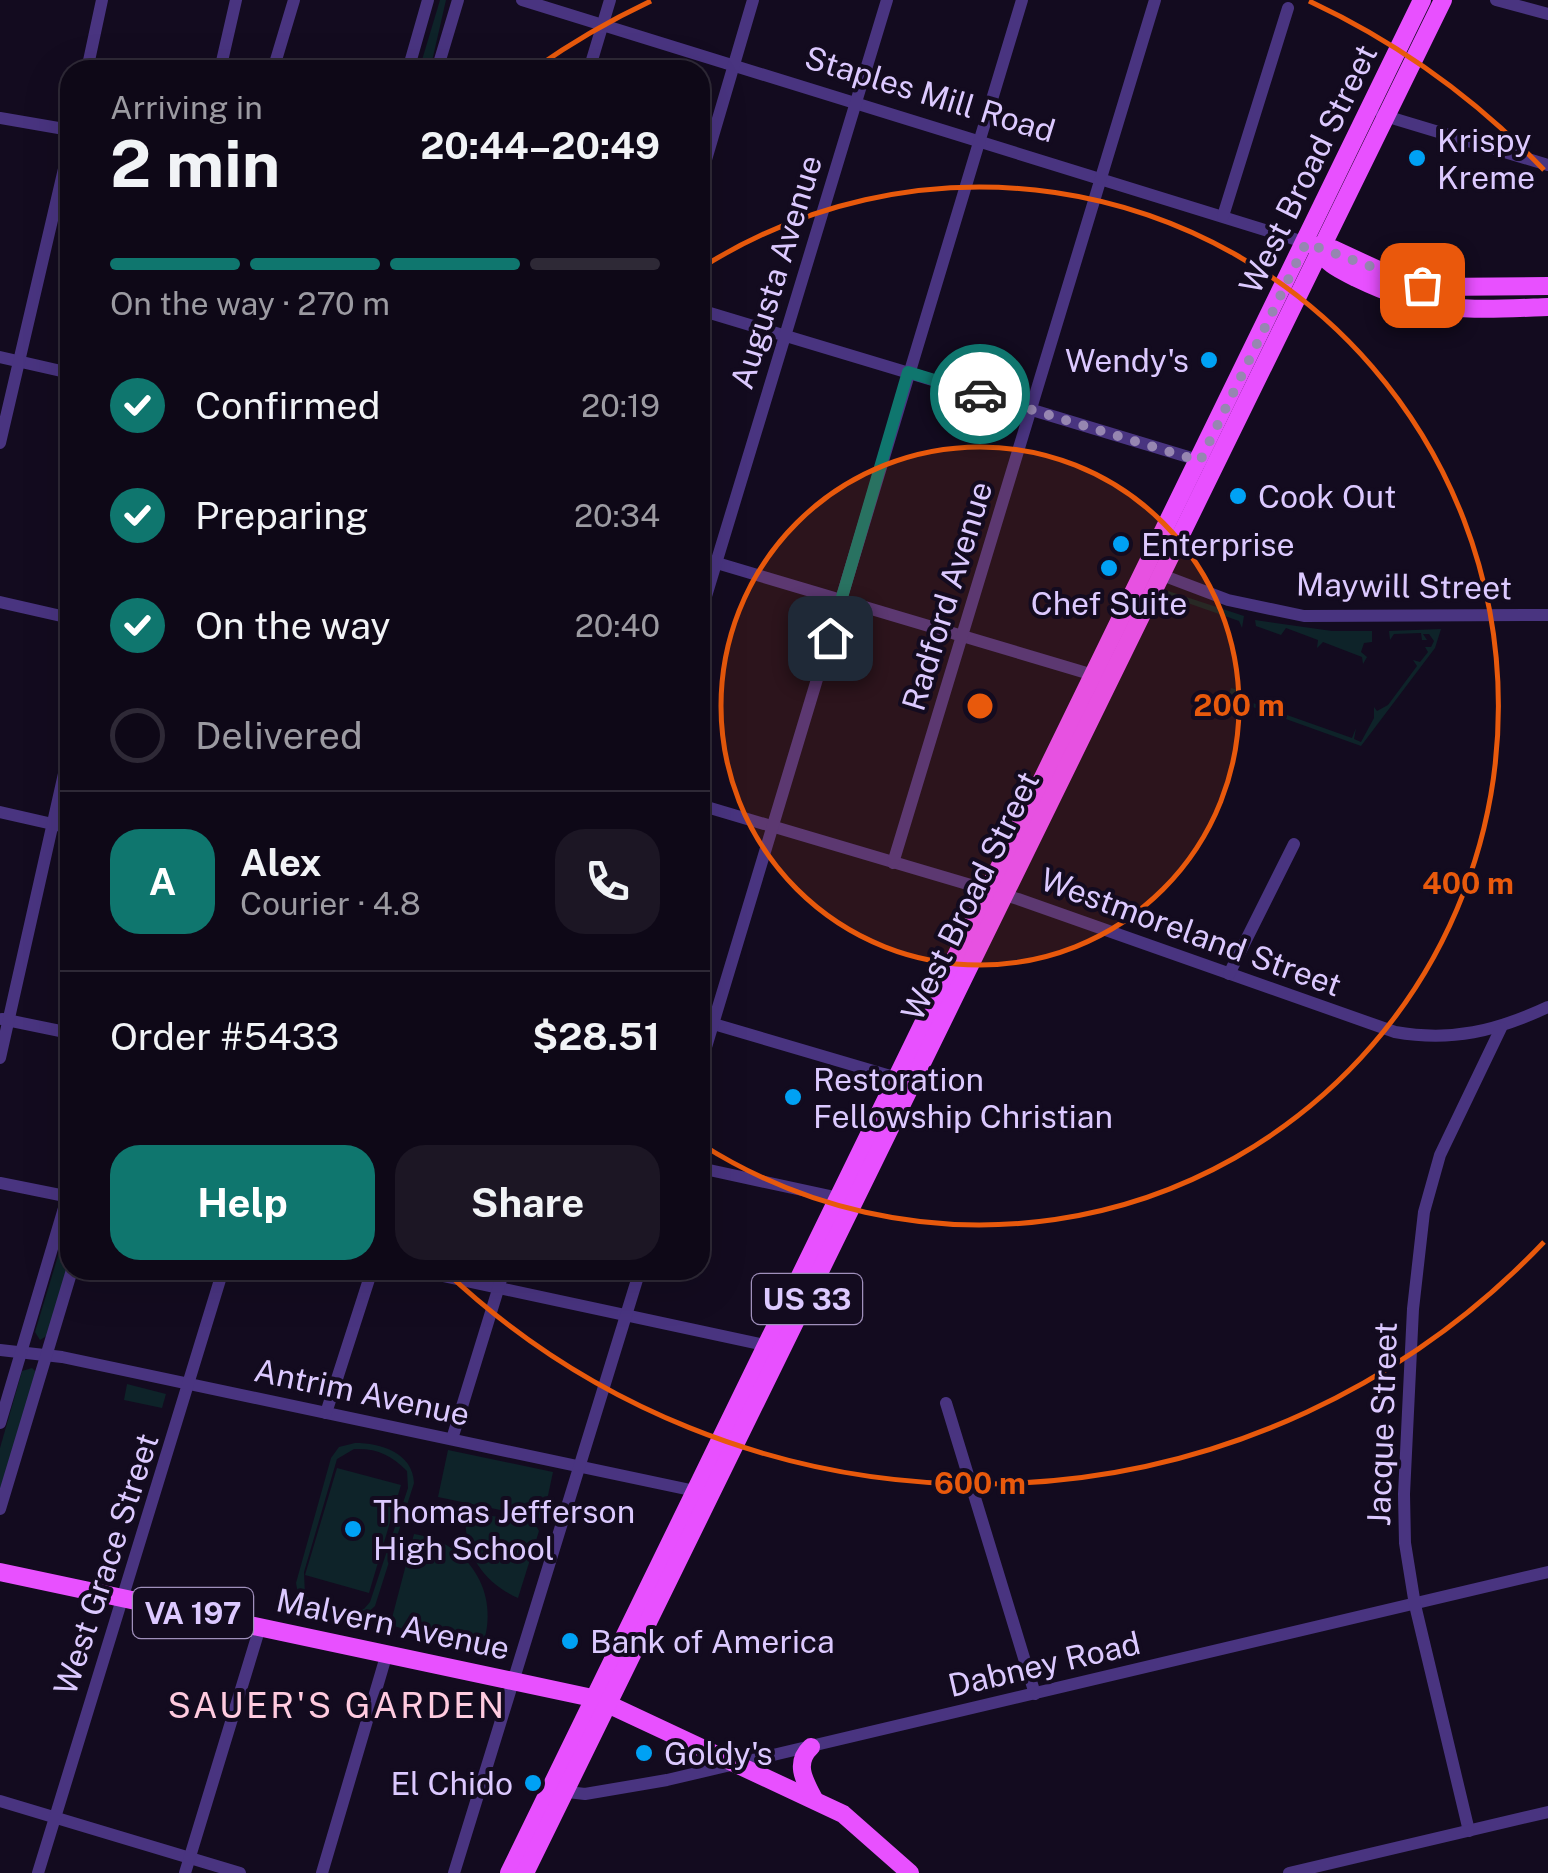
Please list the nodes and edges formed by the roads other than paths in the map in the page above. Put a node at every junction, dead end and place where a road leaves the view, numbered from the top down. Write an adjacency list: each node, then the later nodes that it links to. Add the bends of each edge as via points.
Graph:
1 (102, 0): 18 (street)
2 (236, 0): 19 (street)
3 (294, 0): 20 (street)
4 (428, 0): 21 (street)
5 (458, 0): 22 (street)
6 (522, 0): 17 (street, Staples Mill Road)
7 (610, 0): 17 (street)
8 (754, 0): 24 (street)
9 (887, 0): 25 (street, Augusta Avenue)
10 (1022, 0): 29 (street)
11 (1155, 0): 32 (street, Radford Avenue)
12 (1422, 0): 26 (main road, West Broad Street)
13 (1443, 0): 26 (main road, West Broad Street)
14 (1496, 0): 16 (street)
15 (1288, 8): 34 (street)
16 (1548, 14)
17 (603, 26): 23 (street); 24 (street, Staples Mill Road)
18 (88, 60)
19 (222, 60)
20 (276, 60)
21 (411, 60)
22 (439, 60)
23 (592, 60)
24 (734, 67): 25 (street, Staples Mill Road); 30 (street)
25 (856, 103): 29 (street, Staples Mill Road); 41 (street, Augusta Avenue)
26 (1378, 114): 31 (street); 35 (main road, West Broad Street)
27 (0, 118): 28 (street)
28 (60, 128)
29 (979, 140): 32 (street, Staples Mill Road); 45 (street)
30 (710, 147)
31 (1548, 165)
32 (1100, 179): 34 (street, Staples Mill Road); 46 (street, Radford Avenue)
33 (60, 185): 43 (street)
34 (1222, 216): 35 (street, Staples Mill Road)
35 (1313, 246): 36 (main road, Staples Mill Road); 37 (main road, Staples Mill Road, via 1433,287); 38 (main road, West Broad Street); 48 (main road, West Broad Street / US 33)
36 (1349, 275): 38 (main road, via 1318,278); 39 (main road, Staples Mill Road, via 1423,306)
37 (1548, 286)
38 (1298, 295): 48 (main road, West Broad Street / US 33)
39 (1548, 307)
40 (710, 313): 41 (street)
41 (785, 336): 45 (street); 50 (street, Augusta Avenue)
42 (0, 358): 43 (street)
43 (18, 361): 44 (street); 47 (street)
44 (60, 371)
45 (908, 372): 46 (street); 53 (street)
46 (1031, 410): 48 (street); 57 (street, Radford Avenue)
47 (0, 443)
48 (1208, 463): 51 (main road, West Broad Street / US 33)
49 (710, 561): 50 (street)
50 (716, 563): 52 (street, Augusta Avenue); 53 (street)
51 (1154, 572): 55 (street, Maywill Street, via 1247,606 1304,616); 58 (main road, West Broad Street / US 33)
52 (710, 583)
53 (842, 600): 57 (street); 64 (street)
54 (0, 602): 56 (street)
55 (1548, 614)
56 (60, 616)
57 (964, 638): 58 (street); 66 (street, Radford Avenue)
58 (1102, 677): 67 (main road, West Broad Street / US 33)
59 (60, 791): 62 (street)
60 (710, 808): 64 (street, Westmoreland Street)
61 (0, 812): 62 (street)
62 (53, 822): 63 (street); 71 (street)
63 (60, 824)
64 (771, 826): 66 (street, Westmoreland Street); 70 (street)
65 (1294, 844): 68 (street)
66 (894, 863): 67 (street, Westmoreland Street)
67 (997, 893): 68 (street, Westmoreland Street); 76 (main road, West Broad Street / US 33)
68 (1230, 974): 73 (street, Westmoreland Street, via 1394,1032 1450,1037)
69 (1548, 1007): 73 (street, Westmoreland Street)
70 (710, 1013)
71 (4, 1019): 74 (street); 75 (street)
72 (710, 1023): 76 (street)
73 (1501, 1028): 105 (street, Jacque Street, via 1440,1155 1418,1247 1404,1507)
74 (60, 1031)
75 (0, 1058)
76 (905, 1081): 80 (main road, West Broad Street / US 33)
77 (710, 1170): 80 (street)
78 (0, 1183): 79 (street)
79 (60, 1193)
80 (848, 1199): 90 (main road, West Broad Street / US 33)
81 (60, 1224): 92 (street)
82 (69, 1280): 93 (street)
83 (220, 1280): 94 (street, West Grace Street)
84 (369, 1280): 96 (street)
85 (464, 1280): 88 (street)
86 (500, 1280): 88 (street)
87 (637, 1280): 89 (street)
88 (498, 1287): 89 (street); 98 (street)
89 (628, 1314): 90 (street); 99 (street)
90 (776, 1347): 100 (main road, West Broad Street / US 33)
91 (0, 1350): 92 (street, Antrim Avenue)
92 (20, 1355): 93 (street, Antrim Avenue); 97 (street)
93 (45, 1356): 94 (street, Antrim Avenue); 101 (street)
94 (189, 1384): 96 (street, Antrim Avenue); 104 (street, West Grace Street)
95 (946, 1403): 109 (street)
96 (326, 1413): 98 (street, Antrim Avenue)
97 (0, 1423)
98 (452, 1439): 99 (street, Antrim Avenue)
99 (582, 1464): 100 (street, Antrim Avenue); 108 (street)
100 (705, 1493): 110 (main road, West Broad Street / US 33)
101 (0, 1509)
102 (0, 1572): 104 (main road, Malvern Avenue / VA 197)
103 (1548, 1572): 105 (street, Dabney Road)
104 (124, 1598): 106 (main road, Malvern Avenue / VA 197); 117 (street, West Grace Street)
105 (1415, 1605): 109 (street, Dabney Road); 118 (street, Jacque Street)
106 (260, 1628): 107 (main road, Malvern Avenue / VA 197); 119 (street)
107 (387, 1653): 108 (main road, Malvern Avenue / VA 197); 123 (street)
108 (514, 1680): 110 (main road, Malvern Avenue / VA 197); 124 (street)
109 (1035, 1694): 111 (street, Dabney Road)
110 (604, 1701): 112 (main road, VA 197); 113 (main road, West Broad Street / US 33)
111 (811, 1747): 112 (street, Dabney Road); 114 (main road, via 801,1768)
112 (738, 1763): 113 (street, Dabney Road, via 626,1788); 114 (main road, VA 197)
113 (559, 1791): 125 (main road, West Broad Street / US 33); 126 (main road, West Broad Street / US 33)
114 (814, 1798): 127 (main road, VA 197, via 860,1826)
115 (0, 1801): 117 (street)
116 (1548, 1812): 118 (street)
117 (54, 1817): 119 (street); 120 (street, West Grace Street)
118 (1469, 1832): 128 (street)
119 (190, 1858): 121 (street); 122 (street)
120 (38, 1873)
121 (185, 1873)
122 (240, 1873)
123 (322, 1873)
124 (454, 1873)
125 (509, 1873)
126 (525, 1873)
127 (910, 1873)
128 (1288, 1873)

